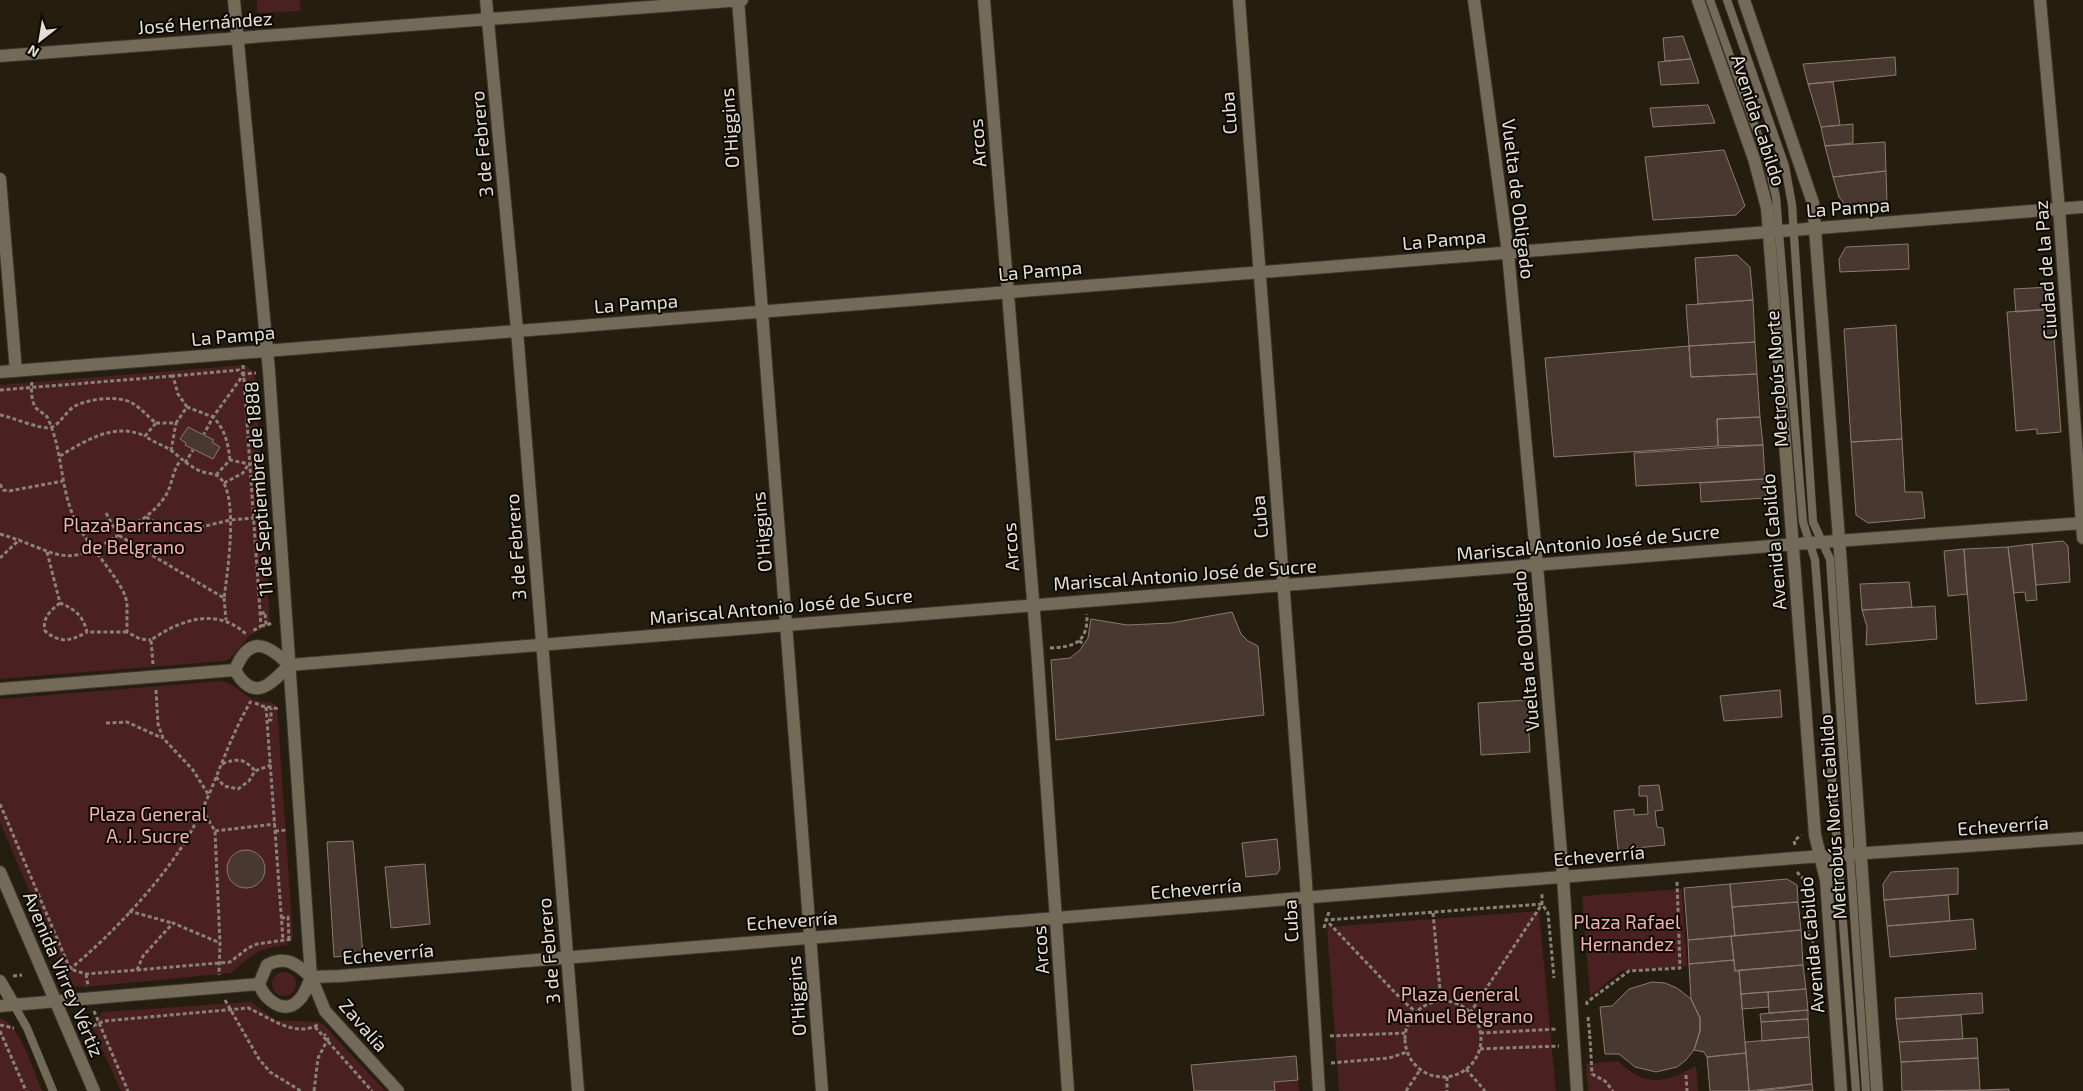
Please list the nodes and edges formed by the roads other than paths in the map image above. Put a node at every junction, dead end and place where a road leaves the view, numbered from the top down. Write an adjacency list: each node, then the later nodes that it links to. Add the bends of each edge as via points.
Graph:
1 (234, 0): 13 (street, 11 de Septiembre de 1888)
2 (486, 0): 12 (street, 3 de Febrero)
3 (739, 0): 12 (street, José Hernández); 23 (street, O'Higgins)
4 (984, 0): 22 (street, Arcos)
5 (1239, 0): 21 (street, Cuba)
6 (1474, 0): 20 (street, Vuelta de Obligado)
7 (1698, 0): 19 (street, Avenida Cabildo, via 1762,182 1767,208)
8 (1710, 0): 19 (lane, Metrobús Norte, via 1767,160)
9 (1727, 0): 19 (lane, Metrobús Norte, via 1785,166 1792,205)
10 (1744, 0): 18 (street, Avenida Cabildo, via 1808,182)
11 (2040, 0): 17 (street, Ciudad de la Paz)
12 (488, 18): 13 (street, José Hernández); 24 (street, 3 de Febrero)
13 (237, 38): 14 (street, José Hernández); 25 (street, 11 de Septiembre de 1888)
14 (0, 56)
15 (0, 179): 26 (street)
16 (2083, 207): 17 (street, La Pampa)
17 (2059, 209): 18 (street, La Pampa); 28 (street, Ciudad de la Paz)
18 (1815, 228): 19 (street, La Pampa); 30 (street, Avenida Cabildo)
19 (1780, 231): 20 (street, La Pampa); 31 (lane, Metrobús Norte); 31 (lane, Metrobús Norte, via 1803,522); 32 (street, Avenida Cabildo)
20 (1508, 253): 21 (street, La Pampa); 33 (street, Vuelta de Obligado)
21 (1258, 272): 22 (street, La Pampa); 34 (street, Cuba)
22 (1009, 292): 23 (street, La Pampa); 35 (street, Arcos)
23 (762, 312): 24 (street, La Pampa); 36 (street, O'Higgins)
24 (517, 330): 25 (street, La Pampa); 37 (street, 3 de Febrero)
25 (267, 351): 26 (street, La Pampa); 38 (street, 11 de Septiembre de 1888)
26 (16, 371): 27 (street, La Pampa)
27 (0, 372)
28 (2082, 523): 29 (street, Ciudad de la Paz); 30 (street, Mariscal Antonio José de Sucre)
29 (2083, 538)
30 (1840, 542): 31 (street, Mariscal Antonio José de Sucre); 42 (street, Avenida Cabildo)
31 (1816, 543): 32 (street, Mariscal Antonio José de Sucre); 42 (lane, Metrobús Norte, via 1815,560); 42 (lane, Metrobús Norte Cabildo, via 1830,559)
32 (1792, 545): 33 (street, Mariscal Antonio José de Sucre); 43 (street, Avenida Cabildo, via 1815,835)
33 (1537, 565): 34 (street, Mariscal Antonio José de Sucre); 45 (street, Vuelta de Obligado)
34 (1283, 585): 35 (street, Mariscal Antonio José de Sucre); 47 (street, Cuba)
35 (1033, 604): 36 (street, Mariscal Antonio José de Sucre); 48 (street, Arcos)
36 (788, 626): 37 (street, Mariscal Antonio José de Sucre); 49 (street, O'Higgins)
37 (541, 643): 38 (street, Mariscal Antonio José de Sucre); 50 (street, 3 de Febrero)
38 (290, 664): 39 (street, via 271,685 263,688 247,686); 39 (street, via 268,647 259,645 245,651); 51 (street, 11 de Septiembre de 1888)
39 (235, 670): 40 (street)
40 (0, 689)
41 (2083, 838): 42 (street, Echeverría)
42 (1850, 854): 43 (street, Echeverría); 46 (lane, Metrobús Norte Cabildo); 66 (lane, Metrobús Norte Cabildo); 67 (lane, Metrobús Norte Cabildo); 68 (street, Avenida Cabildo)
43 (1820, 856): 45 (street, Echeverría); 46 (street, Avenida Cabildo)
44 (0, 872): 54 (street, Avenida Virrey Vértiz)
45 (1562, 877): 47 (street, Echeverría); 64 (street, Vuelta de Obligado)
46 (1826, 880): 65 (street, Avenida Cabildo)
47 (1307, 898): 48 (street, Echeverría); 63 (street, Cuba)
48 (1056, 919): 49 (street, Echeverría); 62 (street, Arcos)
49 (810, 937): 50 (street, Echeverría); 61 (street, O'Higgins)
50 (567, 957): 51 (street, Echeverría); 60 (street, 3 de Febrero)
51 (311, 977): 53 (street, via 291,961 282,960 267,965); 53 (street, via 300,999 290,1006 270,1001); 59 (street, Zavalía, via 325,1011)
52 (0, 980): 55 (street)
53 (258, 984): 54 (street)
54 (56, 1003): 55 (street); 58 (street, Avenida Virrey Vértiz)
55 (14, 1005): 56 (street); 57 (lane)
56 (0, 1006)
57 (53, 1091)
58 (94, 1091)
59 (398, 1091)
60 (578, 1091)
61 (822, 1091)
62 (1068, 1091)
63 (1319, 1091)
64 (1577, 1091)
65 (1841, 1091)
66 (1856, 1091)
67 (1866, 1091)
68 (1878, 1091)

